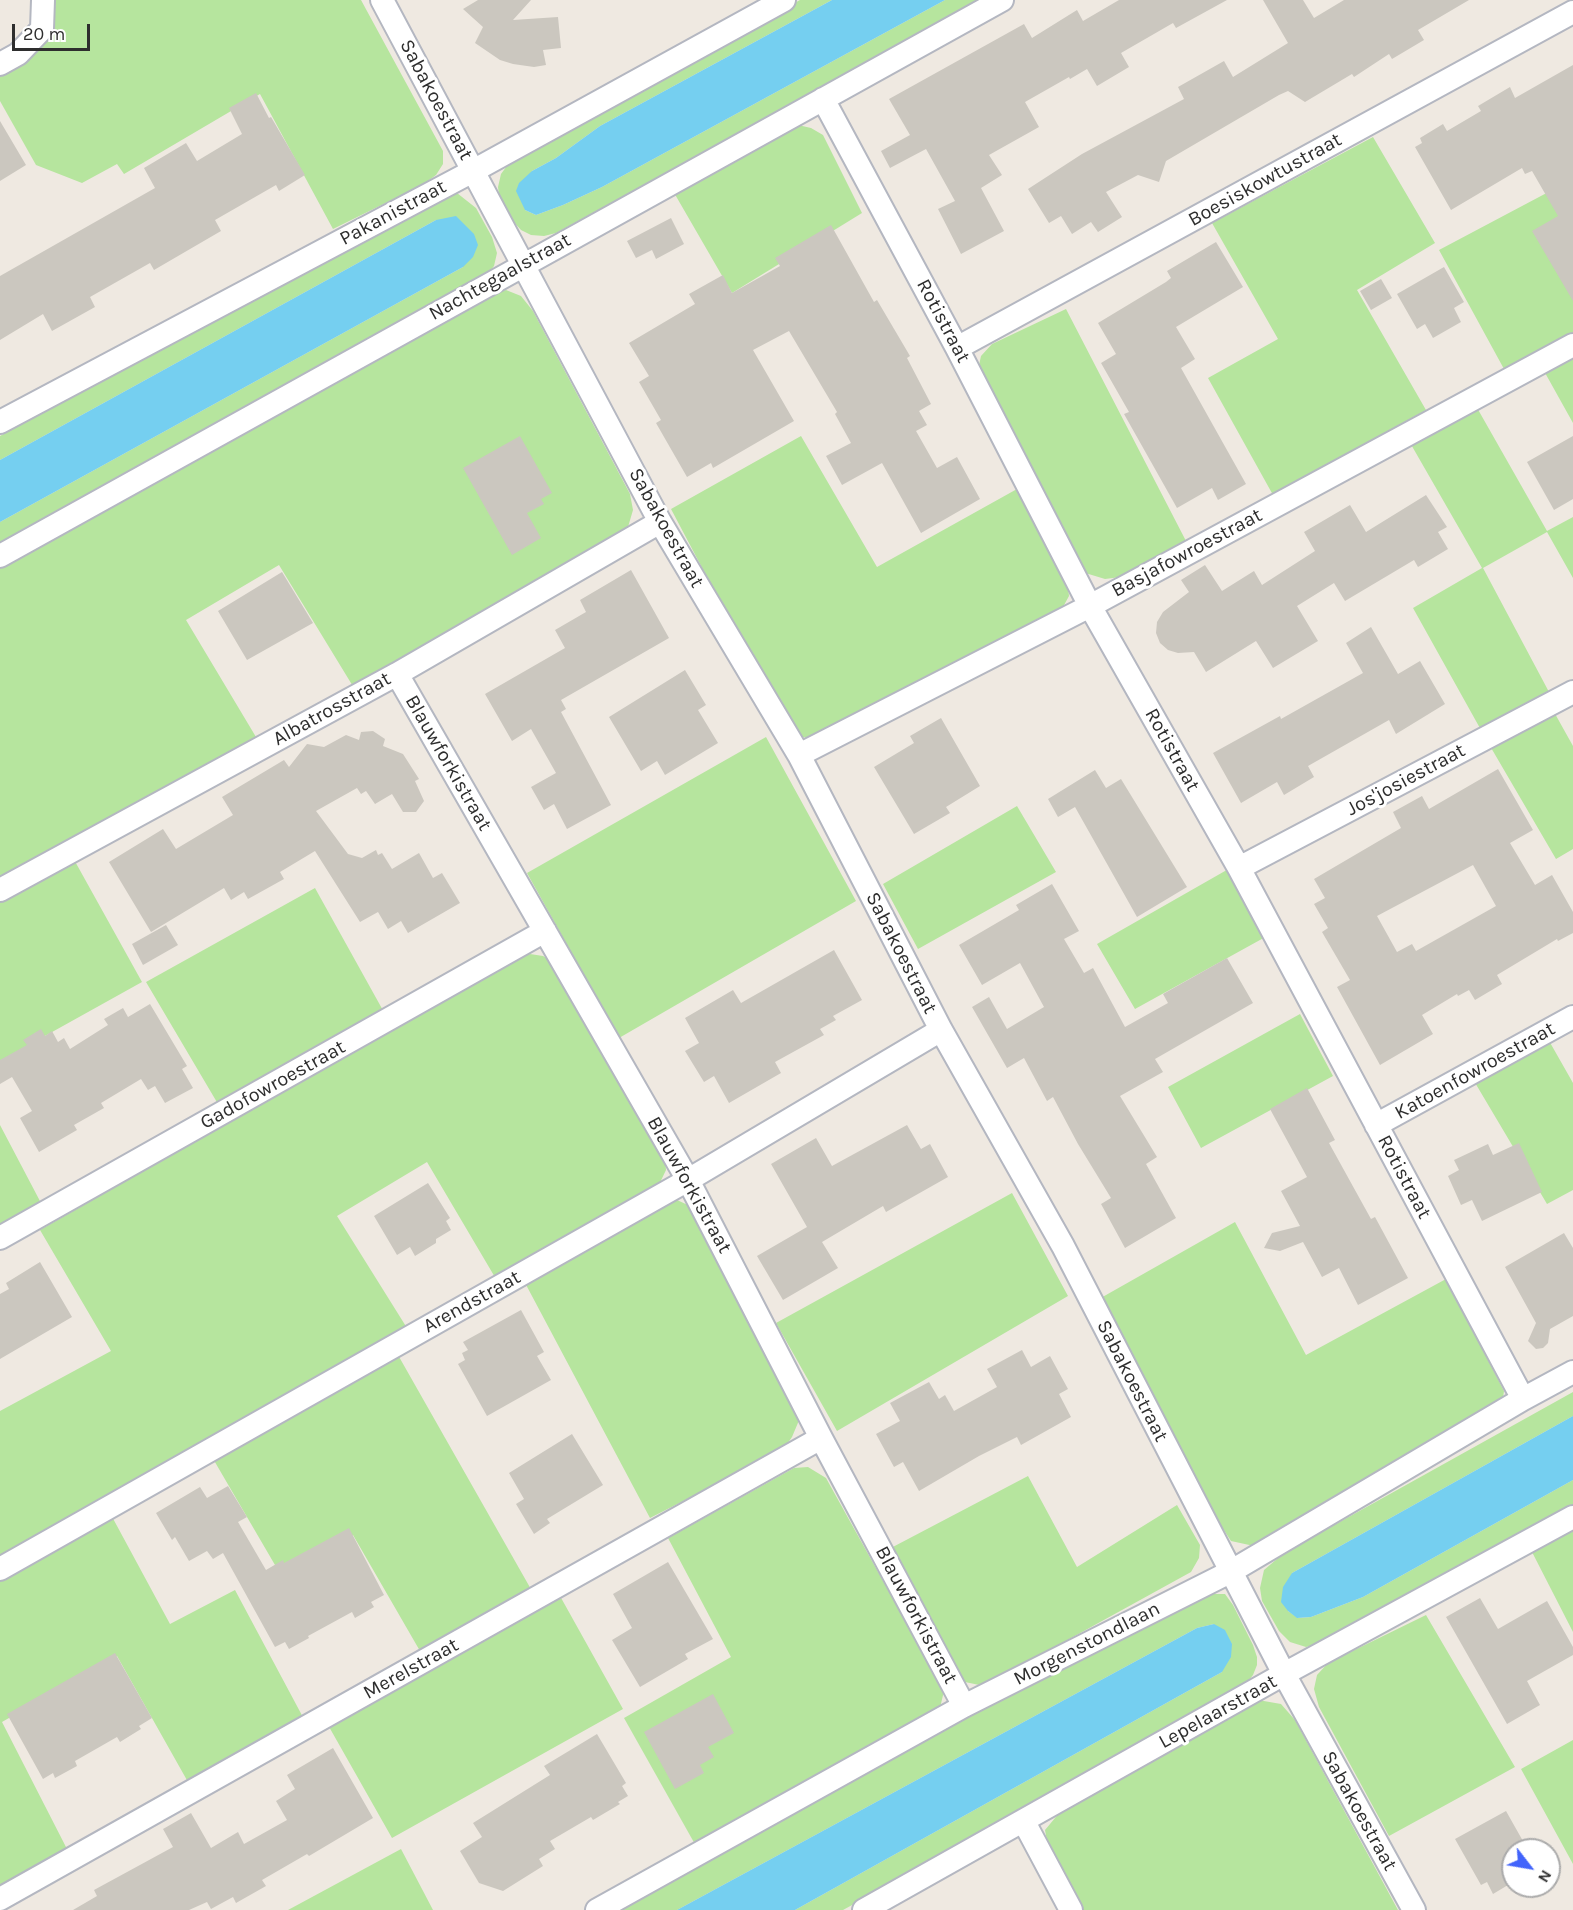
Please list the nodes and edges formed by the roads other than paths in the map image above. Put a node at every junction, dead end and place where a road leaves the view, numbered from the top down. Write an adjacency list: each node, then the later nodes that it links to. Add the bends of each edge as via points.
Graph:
1 (43, 0): 6 (street, via 42,29 18,54)
2 (382, 0): 8 (street, Sabakoestraat)
3 (784, 0): 8 (street, Pakanistraat)
4 (1002, 0): 7 (street, Nachtegaalstraat)
5 (1573, 12): 11 (street, Boesiskowtustraat)
6 (0, 64)
7 (823, 99): 9 (street, Nachtegaalstraat); 11 (street, Rotistraat)
8 (473, 171): 9 (street, Sabakoestraat); 12 (street, Pakanistraat)
9 (524, 264): 13 (street, Sabakoestraat); 14 (street, Nachtegaalstraat)
10 (1573, 345): 15 (street, Basjafowroestraat)
11 (957, 348): 15 (street, Rotistraat)
12 (0, 422)
13 (660, 522): 16 (street, Albatrosstraat); 18 (street, Sabakoestraat)
14 (0, 556)
15 (1090, 606): 18 (street, Basjafowroestraat); 19 (street, Rotistraat)
16 (396, 674): 20 (street, Albatrosstraat); 21 (street, Blauwforkistraat)
17 (1573, 692): 19 (street, Jos'josiestraat)
18 (799, 755): 23 (street, Sabakoestraat)
19 (1239, 868): 24 (street, Rotistraat)
20 (0, 890)
21 (545, 931): 25 (street, Blauwforkistraat); 26 (street, Gadofowroestraat)
22 (1573, 1017): 24 (street, Katoenfowroestraat)
23 (941, 1030): 25 (street, Arendstraat); 32 (street, Sabakoestraat, via 1063,1246)
24 (1376, 1125): 28 (street, Rotistraat)
25 (688, 1180): 29 (street, Blauwforkistraat); 31 (street, Arendstraat)
26 (0, 1238)
27 (1573, 1372): 28 (street, Morgenstondlaan)
28 (1523, 1399): 32 (street, Morgenstondlaan)
29 (821, 1438): 34 (street, Blauwforkistraat); 36 (street, Merelstraat)
30 (1573, 1517): 33 (street, Lepelaarstraat)
31 (0, 1569)
32 (1230, 1572): 33 (street, Sabakoestraat); 34 (street, Morgenstondlaan)
33 (1284, 1674): 35 (street, Lepelaarstraat); 40 (street, Sabakoestraat)
34 (964, 1706): 37 (street, Morgenstondlaan)
35 (1024, 1822): 38 (street, Lepelaarstraat); 39 (street)
36 (0, 1899)
37 (597, 1910)
38 (864, 1910)
39 (1071, 1910)
40 (1414, 1910)

